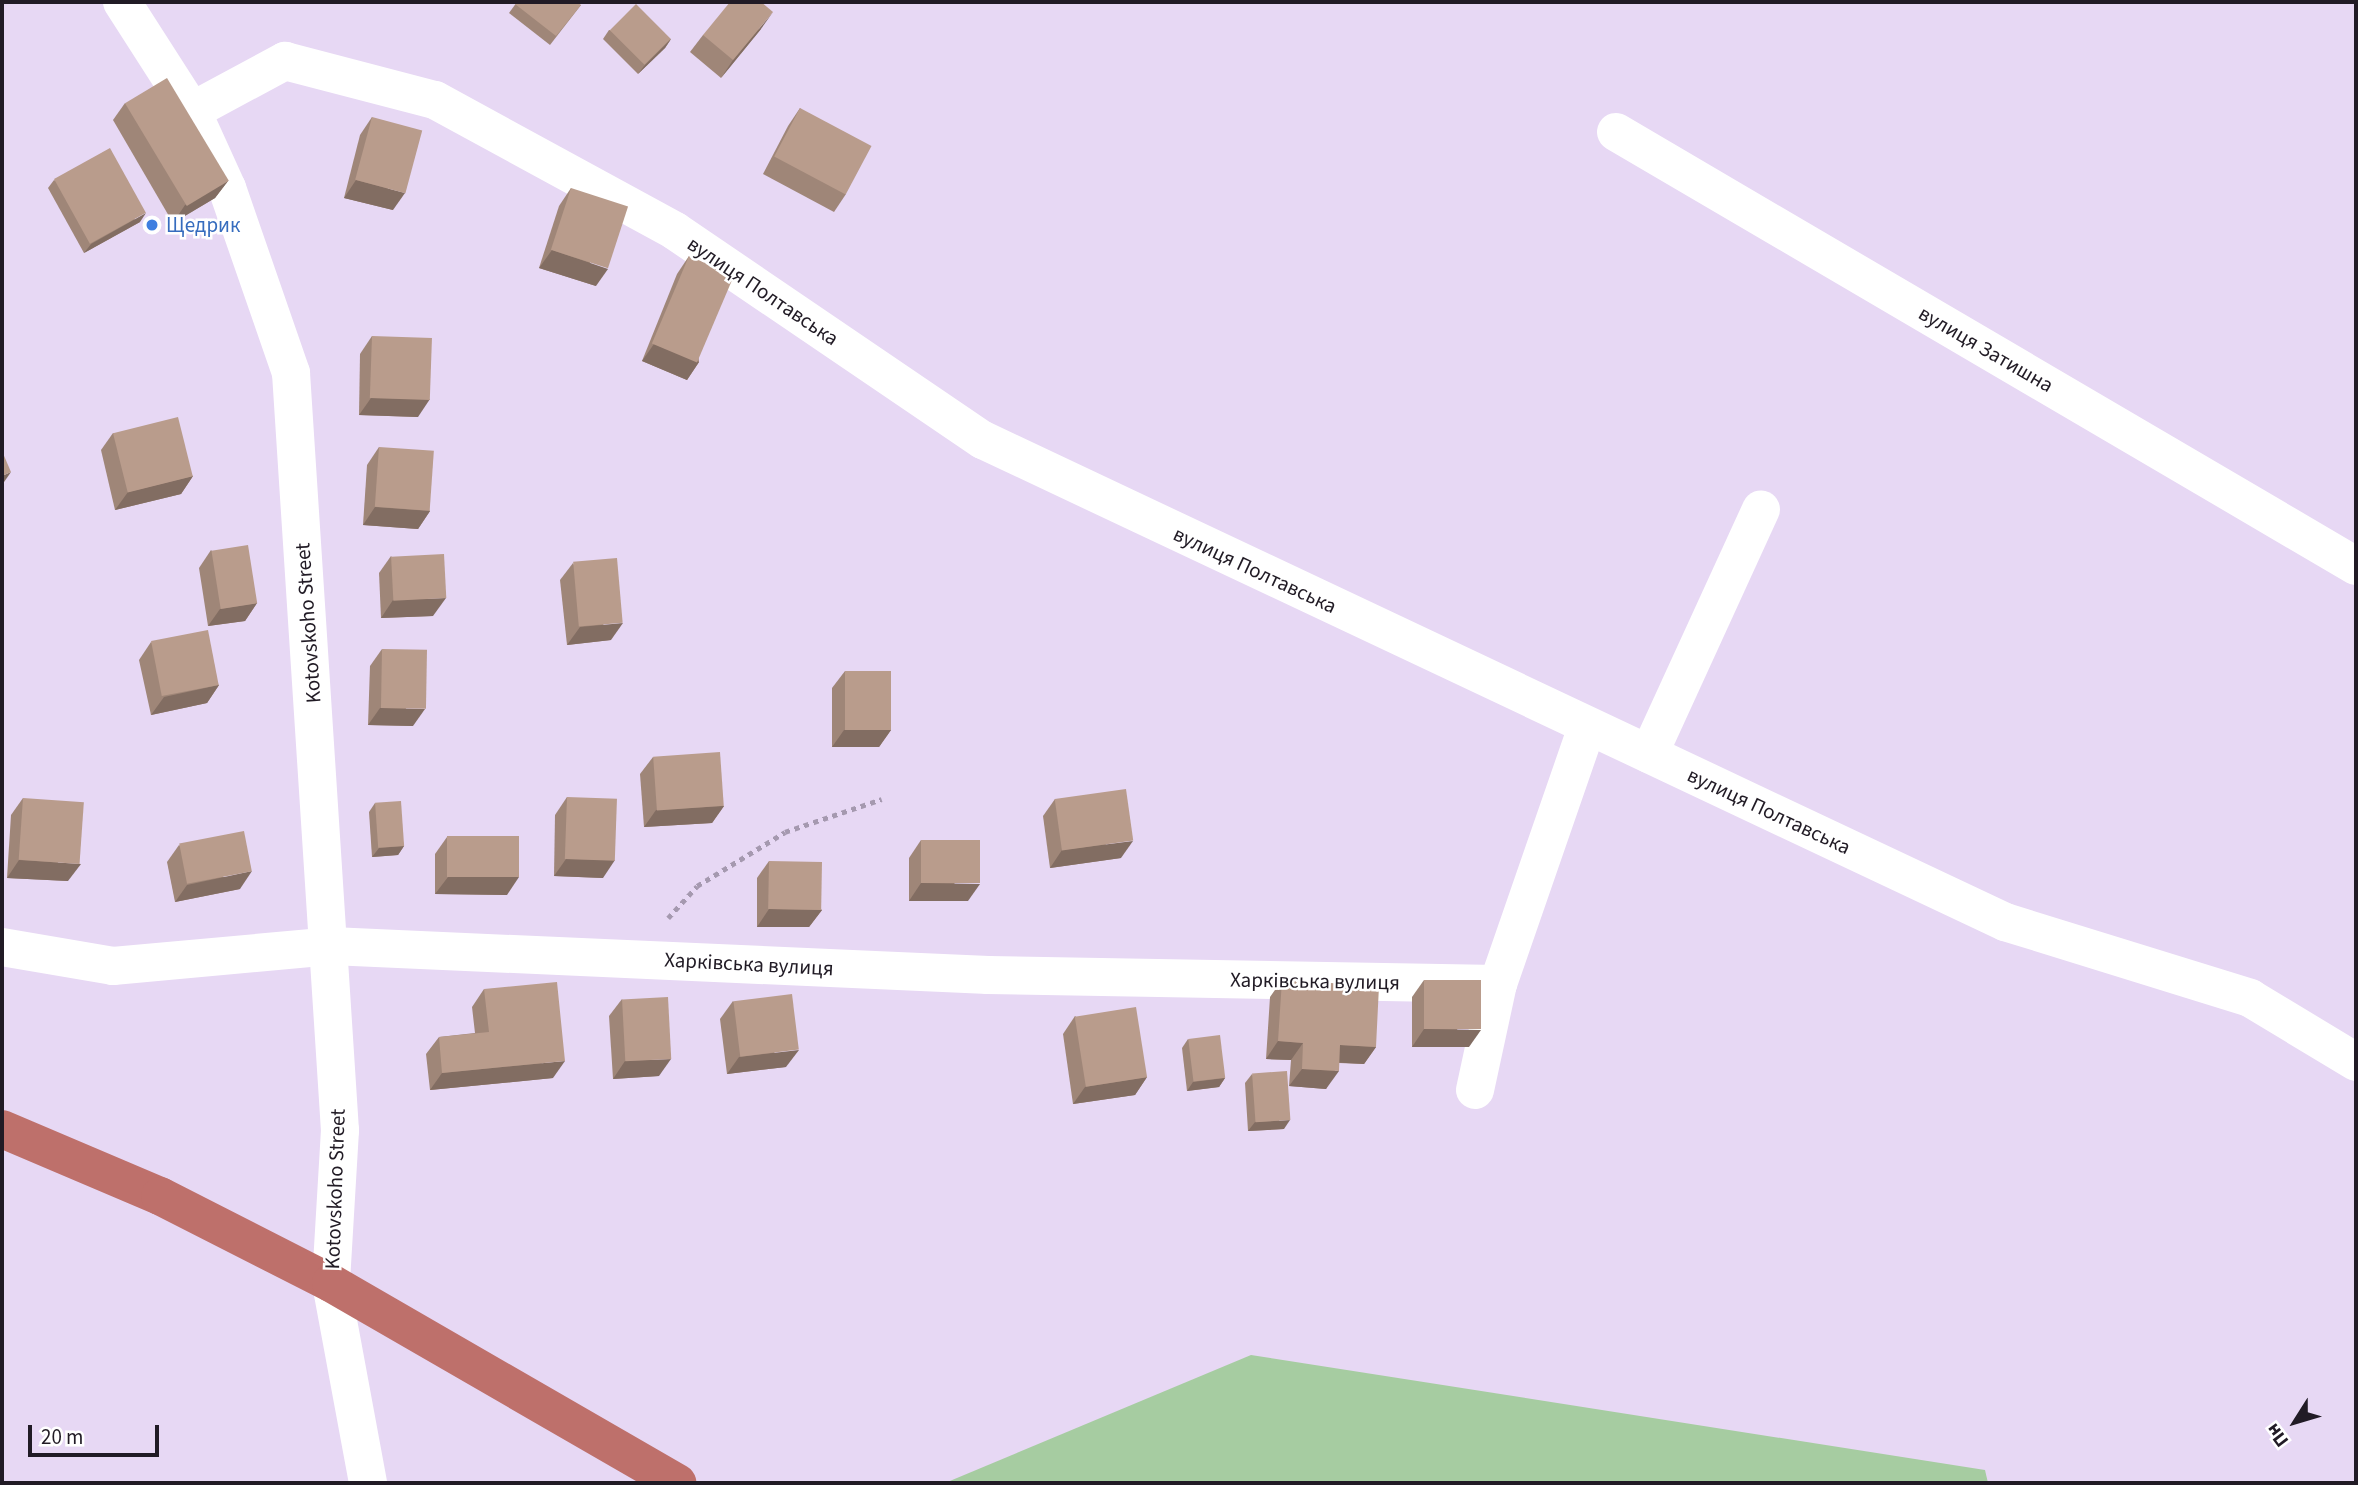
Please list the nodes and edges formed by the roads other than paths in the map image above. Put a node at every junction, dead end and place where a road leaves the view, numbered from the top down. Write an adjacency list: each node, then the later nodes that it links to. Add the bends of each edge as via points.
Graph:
1 (122, 2): 2 (street, Kotovskoho Street)
2 (192, 111): 6 (street, вулиця Полтавська, via 285,61 435,100 675,232 983,440); 8 (street, Kotovskoho Street, via 251,243 291,373)
3 (1616, 132): 5 (street, вулиця Затишна)
4 (1762, 509): 7 (street)
5 (2356, 566)
6 (1587, 727): 7 (street, вулиця Полтавська); 10 (street)
7 (1649, 754): 11 (street, вулиця Полтавська, via 2005,922 2250,998)
8 (331, 946): 9 (street, Харківська вулиця, via 113,966); 10 (street, Харківська вулиця, via 988,975); 14 (street, Kotovskoho Street, via 340,1130)
9 (2, 947)
10 (1498, 984): 12 (street)
11 (2356, 1062)
12 (1475, 1090)
13 (2, 1129): 14 (highway, via 160,1196)
14 (331, 1283): 15 (street, Kotovskoho Street); 16 (highway)
15 (369, 1483)
16 (677, 1483)

